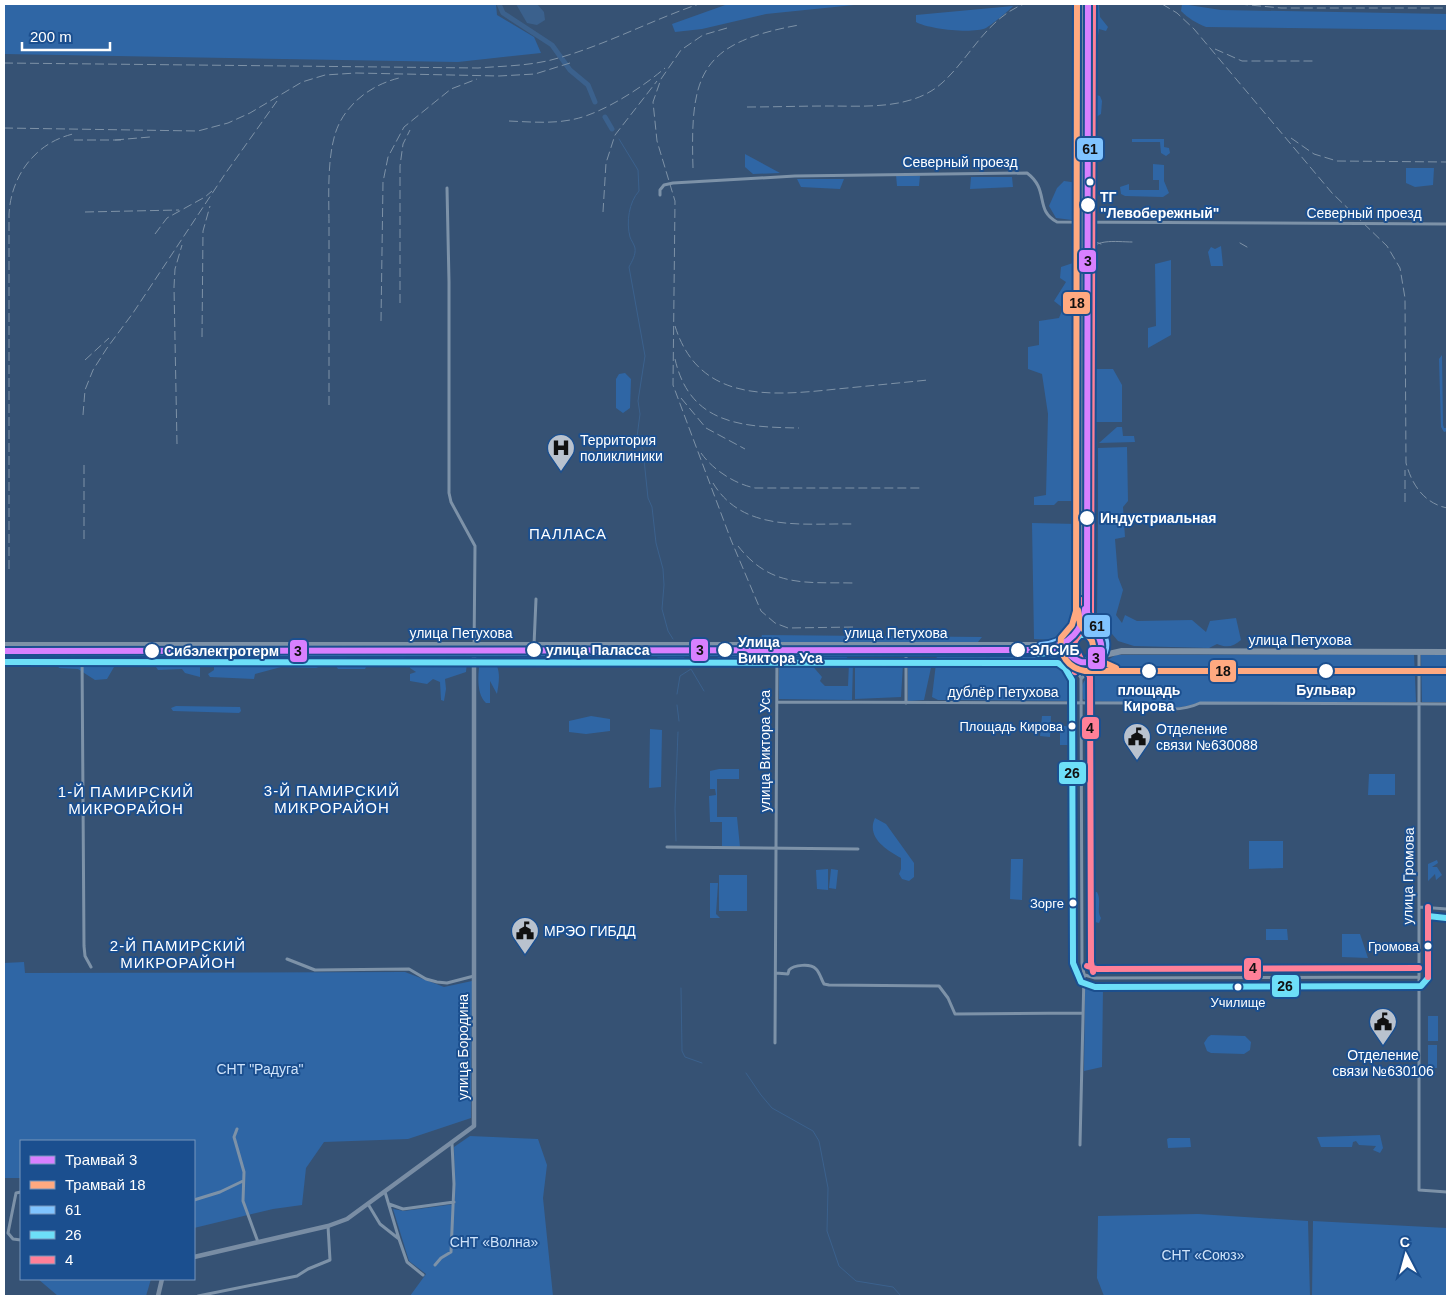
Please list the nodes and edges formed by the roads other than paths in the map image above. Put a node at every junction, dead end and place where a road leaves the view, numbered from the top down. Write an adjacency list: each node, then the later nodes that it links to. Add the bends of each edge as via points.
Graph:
1 (1084, 4): 5 (main road)
2 (1090, 4): 6 (main road)
3 (447, 188): 20 (street, via 449,493 475,546)
4 (660, 195): 5 (street, Северный проезд, via 664,185 703,181 814,175 1027,173 1038,183 1043,207 1051,219)
5 (1083, 223): 6 (street, Северный проезд); 8 (main road)
6 (1091, 223): 7 (street, Северный проезд); 9 (main road)
7 (1447, 224)
8 (1082, 512): 9 (main road); 10 (main road)
9 (1090, 512): 11 (main road)
10 (1082, 538): 11 (main road); 13 (main road)
11 (1090, 538): 12 (main road)
12 (1090, 561): 13 (main road); 16 (main road, via 1090,614)
13 (1082, 562): 15 (main road, via 1082,614)
14 (536, 599): 21 (street)
15 (1076, 627): 16 (highway); 17 (highway)
16 (1095, 627): 18 (highway)
17 (1066, 639): 21 (highway, улица Петухова, via 1048,645); 31 (highway)
18 (1106, 641): 22 (highway); 30 (highway)
19 (4, 645): 20 (highway, улица Петухова)
20 (475, 645): 21 (highway, улица Петухова); 26 (street)
21 (534, 645)
22 (1122, 651): 29 (highway, улица Петухова); 30 (highway, улица Петухова)
23 (1447, 652): 29 (highway, улица Петухова)
24 (4, 653): 25 (highway, улица Петухова)
25 (82, 653): 26 (highway, улица Петухова); 45 (street, via 84,946)
26 (474, 653): 27 (highway, улица Петухова); 48 (main road, улица Бородина)
27 (777, 653): 28 (highway, улица Петухова); 34 (street, улица Виктора Уса)
28 (906, 653): 31 (highway, улица Петухова, via 1048,652 1061,654); 35 (street)
29 (1420, 653): 37 (street, улица Громова)
30 (1104, 655): 32 (highway)
31 (1070, 660): 32 (highway, via 1084,667); 33 (street)
32 (1094, 664): 33 (street)
33 (1082, 678): 36 (street)
34 (777, 702): 35 (street, дублёр Петухова); 40 (street, улица Виктора Уса)
35 (906, 703): 36 (street, дублёр Петухова)
36 (1080, 703): 37 (street, дублёр Петухова, via 1130,703 1164,709 1188,709 1200,703); 47 (street, via 1080,876)
37 (1420, 704): 38 (street, дублёр Петухова); 42 (street, улица Громова)
38 (1447, 704)
39 (666, 847): 40 (street)
40 (776, 849): 41 (street); 46 (street, улица Виктора Уса)
41 (858, 849)
42 (1419, 907): 43 (street); 49 (street, улица Громова)
43 (1447, 909)
44 (287, 958): 48 (street, via 315,970 409,969 426,979 447,983)
45 (91, 967)
46 (776, 973): 50 (street, via 788,974 794,966 812,966 824,984 829,985 939,986 955,1014); 51 (street, улица Виктора Уса)
47 (1084, 974): 49 (street, via 1091,978); 50 (street)
48 (474, 976): 53 (main road, улица Бородина, via 474,1126)
49 (1419, 977): 58 (street, улица Громова, via 1419,1190)
50 (1082, 1013): 54 (street)
51 (775, 1043)
52 (237, 1129): 55 (street, via 234,1137 244,1172)
53 (452, 1144): 57 (main road, улица Бородина); 60 (street)
54 (1080, 1145)
55 (243, 1181): 59 (street); 66 (street, via 243,1201)
56 (20, 1192): 65 (street, via 16,1193 8,1233 13,1239)
57 (385, 1192): 61 (main road, улица Бородина); 62 (street)
58 (1447, 1192)
59 (195, 1200)
60 (454, 1202): 62 (street, via 403,1209); 68 (street, via 451,1252)
61 (368, 1204): 63 (main road, улица Бородина, via 346,1219); 64 (street, via 380,1224)
62 (389, 1204): 64 (street)
63 (328, 1226): 66 (main road, улица Бородина); 72 (street, via 330,1260 297,1276)
64 (400, 1239): 69 (street, via 407,1262)
65 (20, 1240)
66 (258, 1242): 67 (main road, улица Бородина)
67 (195, 1257)
68 (435, 1265)
69 (423, 1275)
70 (162, 1280): 71 (main road)
71 (158, 1296)
72 (198, 1296)

